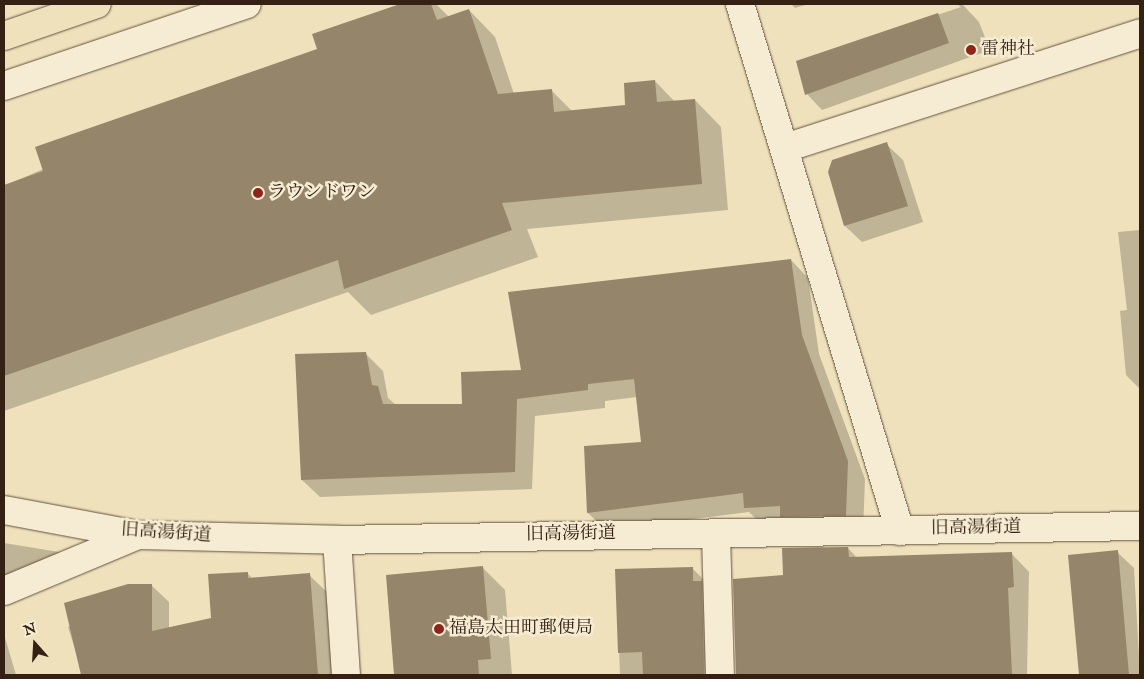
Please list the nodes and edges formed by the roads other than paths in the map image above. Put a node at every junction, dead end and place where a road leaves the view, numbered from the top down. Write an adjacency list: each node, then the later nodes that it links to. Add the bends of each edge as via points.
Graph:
1 (97, 4): 5 (main road)
2 (247, 4): 6 (street)
3 (740, 4): 7 (street)
4 (1140, 32): 7 (street)
5 (4, 36)
6 (4, 86)
7 (784, 148): 10 (street)
8 (4, 510): 12 (street, 旧高湯街道)
9 (1140, 526): 10 (street, 旧高湯街道)
10 (900, 530): 11 (street, 旧高湯街道)
11 (716, 534): 13 (street, 旧高湯街道); 16 (street)
12 (138, 535): 13 (street, 旧高湯街道); 14 (street)
13 (337, 540): 15 (street)
14 (4, 591)
15 (346, 675)
16 (720, 675)

